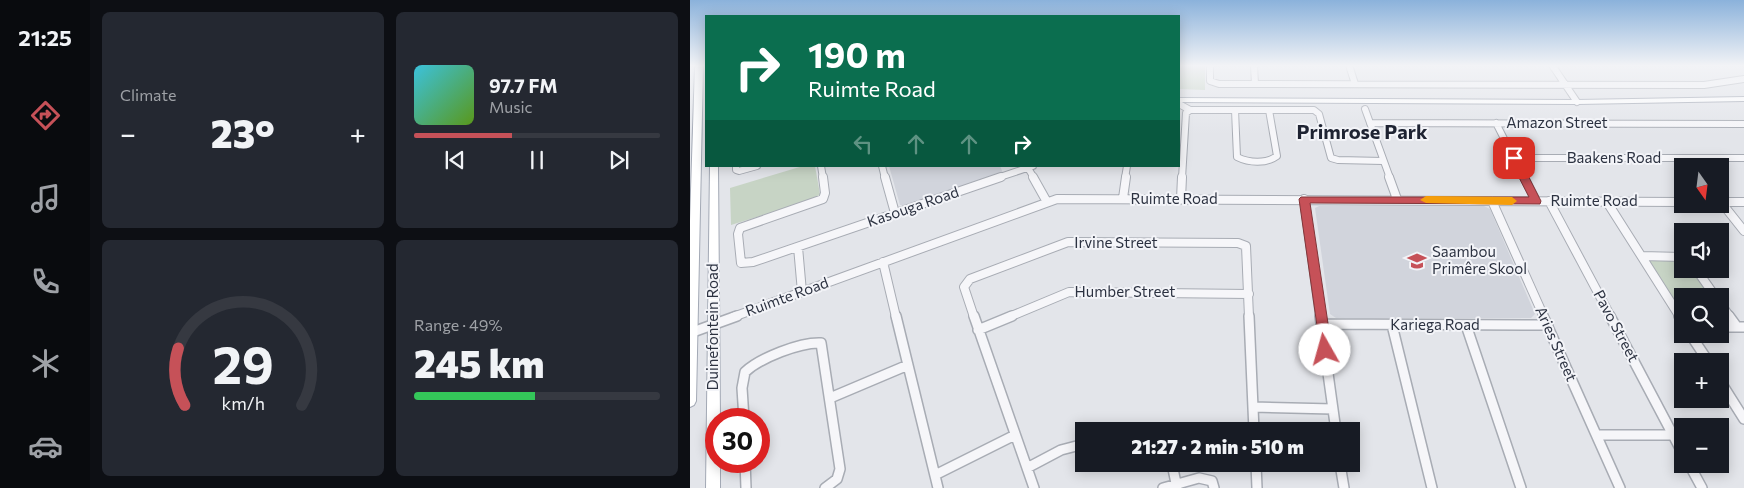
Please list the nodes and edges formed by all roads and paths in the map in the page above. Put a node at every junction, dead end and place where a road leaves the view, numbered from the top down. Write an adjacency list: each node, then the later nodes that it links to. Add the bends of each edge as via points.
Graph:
1 (698, 88): 16 (main road, Duinefontein Road)
2 (1568, 88): 6 (street)
3 (1744, 94): 6 (main road, via 1703,98)
4 (1744, 99): 6 (main road)
5 (1180, 100): 6 (main road)
6 (1576, 100)
7 (1180, 105): 9 (street)
8 (1365, 109): 12 (street)
9 (1190, 110): 10 (street); 29 (street, via 1186,113)
10 (1235, 110): 11 (street); 11 (street, via 1237,157 1268,160 1277,156)
11 (1269, 110): 20 (street, via 1316,111 1334,160)
12 (1370, 122): 13 (street, Amazon Street); 20 (street)
13 (1496, 123): 14 (street, Amazon Street); 17 (street)
14 (1744, 124)
15 (705, 140): 16 (main road)
16 (696, 142): 19 (main road, Duinefontein Road)
17 (1514, 158): 18 (street, Baakens Road); 33 (street)
18 (1744, 158)
19 (693, 159): 58 (main road, Duinefontein Road)
20 (1383, 161): 31 (street)
21 (714, 167): 51 (main road, Duinefontein Road)
22 (736, 167): 23 (street, via 741,171)
23 (754, 167)
24 (821, 167): 43 (street, Kasouga Road, via 826,193 822,199 740,228 738,234 742,264)
25 (882, 167): 40 (street)
26 (1030, 167): 35 (street, Kasouga Road); 40 (street, Kasouga Road)
27 (1128, 167): 28 (street)
28 (1123, 198): 29 (street, Ruimte Road); 35 (street, Ruimte Road, via 1068,198)
29 (1181, 199): 30 (street, Ruimte Road)
30 (1304, 199): 31 (street, Ruimte Road); 52 (street)
31 (1397, 199): 32 (street, Ruimte Road)
32 (1492, 200): 33 (street, Ruimte Road); 55 (street, Aries Street)
33 (1536, 201): 34 (street, Ruimte Road)
34 (1549, 201): 36 (street, Ruimte Road); 71 (street, Pavo Street)
35 (1046, 202): 46 (street, Ruimte Road)
36 (1607, 202): 37 (street, Ruimte Road); 44 (street)
37 (1674, 202)
38 (1729, 202): 39 (street)
39 (1744, 202)
40 (895, 213): 43 (street, Kasouga Road)
41 (1729, 213): 42 (street)
42 (1744, 231)
43 (798, 247): 47 (street)
44 (1642, 256): 45 (street); 49 (street)
45 (1674, 257)
46 (883, 262): 47 (street, Ruimte Road); 59 (street)
47 (802, 292): 51 (street, Ruimte Road)
48 (1249, 294): 57 (street, Humber Street, via 1074,291); 57 (street, Irvine Street, via 1247,250 1242,244 1068,242 968,280 964,290); 63 (street, Irvine Street)
49 (1674, 308)
50 (1729, 313): 56 (street)
51 (714, 324): 58 (street, Ruimte Road); 81 (main road, Duinefontein Road)
52 (1322, 324): 53 (street, Kariega Road); 65 (street)
53 (1392, 325): 54 (street, Kariega Road); 90 (street)
54 (1466, 325): 55 (street, Kariega Road); 91 (street)
55 (1548, 325): 70 (street, Aries Street)
56 (1741, 327)
57 (978, 330): 69 (street, Irvine Street)
58 (691, 332): 62 (main road, Duinefontein Road)
59 (908, 365): 61 (street); 79 (street)
60 (1729, 395): 66 (street)
61 (830, 398): 64 (street, via 823,346 813,342 747,369 743,380); 83 (street, via 840,469 837,479)
62 (690, 401)
63 (1254, 407): 65 (street); 67 (street, Irvine Street)
64 (744, 408)
65 (1333, 409): 68 (street)
66 (1744, 419)
67 (1254, 422)
68 (1335, 422)
69 (1015, 435): 73 (street, Irvine Street); 79 (street)
70 (1596, 435): 71 (street); 92 (street, Aries Street)
71 (1674, 435)
72 (1075, 446): 73 (street)
73 (1027, 468): 85 (street, Irvine Street)
74 (1174, 472): 80 (street)
75 (1256, 472): 88 (street)
76 (1341, 472): 89 (street)
77 (745, 473): 82 (street)
78 (1694, 473): 93 (street)
79 (935, 475): 84 (street)
80 (1177, 486): 86 (street); 87 (street, via 1205,478 1212,480)
81 (713, 488)
82 (746, 488)
83 (825, 488)
84 (938, 488)
85 (1034, 488)
86 (1163, 488)
87 (1214, 488)
88 (1257, 488)
89 (1344, 488)
90 (1432, 488)
91 (1521, 488)
92 (1620, 488)
93 (1702, 488)

